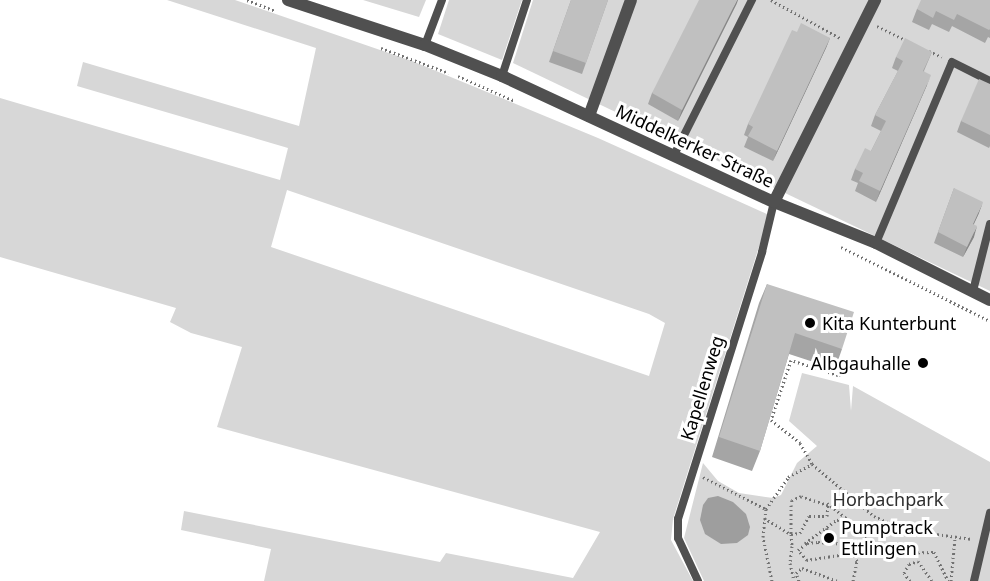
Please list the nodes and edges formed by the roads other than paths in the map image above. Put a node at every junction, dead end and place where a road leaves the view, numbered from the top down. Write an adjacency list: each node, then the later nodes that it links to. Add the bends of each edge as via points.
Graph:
1 (288, 0): 7 (street, Middelkerker Straße)
2 (442, 0): 7 (lane)
3 (527, 0): 8 (lane)
4 (631, 0): 10 (street)
5 (752, 0): 11 (lane)
6 (875, 0): 12 (street)
7 (425, 45): 8 (street, Middelkerker Straße)
8 (502, 76): 10 (street, Middelkerker Straße)
9 (990, 81): 14 (lane, via 952,62)
10 (589, 116): 11 (street, Middelkerker Straße)
11 (674, 157): 12 (street, Middelkerker Straße)
12 (774, 202): 14 (street, Middelkerker Straße); 18 (lane, Kapellenweg, via 773,217 678,519 678,538)
13 (990, 224): 15 (lane)
14 (876, 243): 15 (street, Middelkerker Straße)
15 (973, 291): 16 (street, Middelkerker Straße)
16 (990, 300)
17 (990, 513): 19 (lane)
18 (698, 581)
19 (974, 581)

